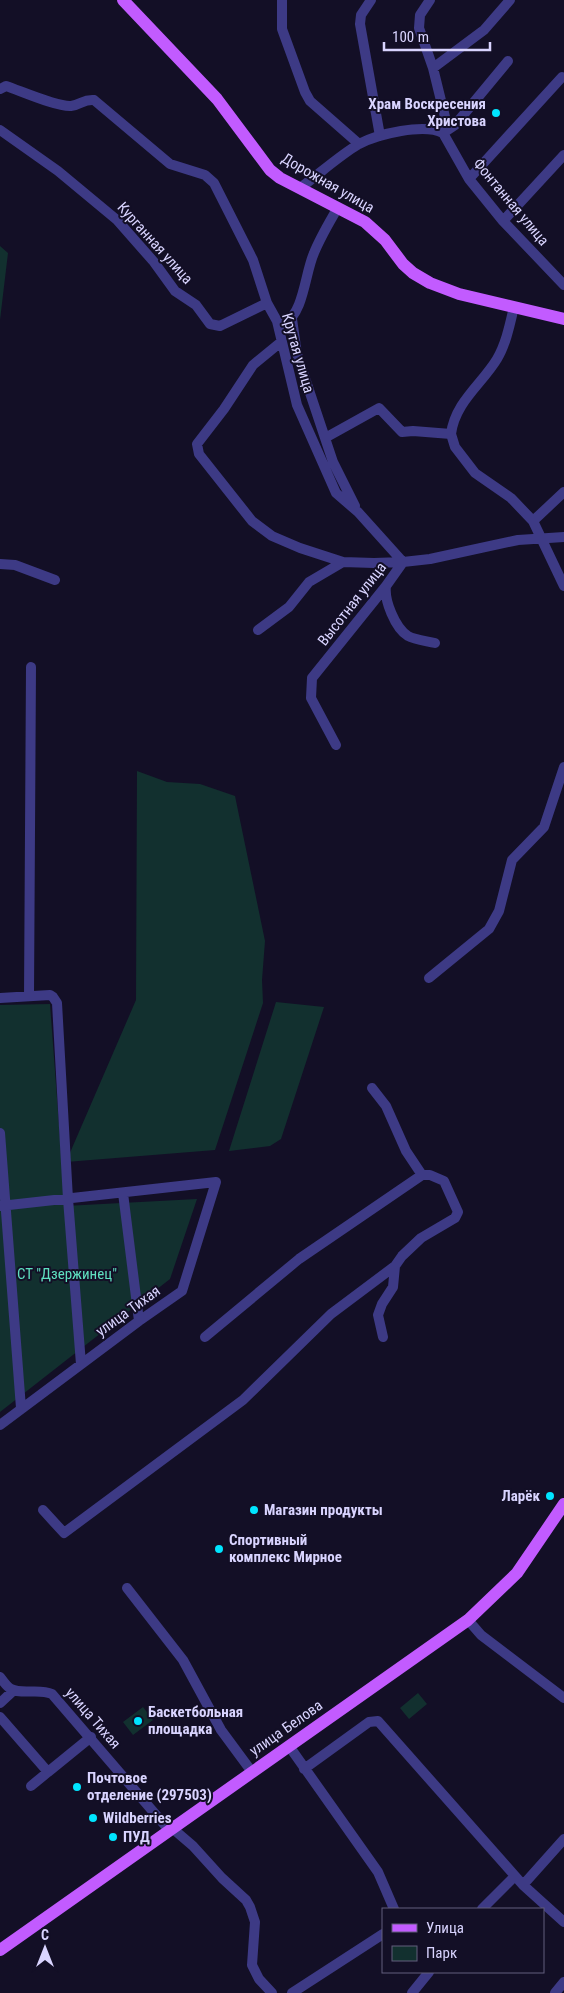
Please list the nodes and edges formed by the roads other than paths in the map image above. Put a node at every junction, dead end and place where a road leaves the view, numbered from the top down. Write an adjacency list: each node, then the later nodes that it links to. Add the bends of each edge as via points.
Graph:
1 (123, 0): 16 (main road, Дорожная улица, via 217,99 270,170)
2 (282, 0): 13 (street, via 282,29 305,92 310,101)
3 (371, 0): 12 (street, via 361,15 360,24)
4 (430, 0): 7 (street, via 420,15 419,28)
5 (510, 0): 7 (street, via 484,30)
6 (508, 61): 11 (street, via 455,124)
7 (433, 68): 11 (street, via 446,121)
8 (562, 77): 15 (street)
9 (0, 89): 20 (street, Крутая улица, via 6,86 72,106 86,99 94,100 170,164 206,175 214,182 253,260)
10 (0, 130): 20 (street, Курганная улица, via 58,171 117,220 176,291 196,305 210,324 220,326)
11 (443, 133): 12 (street, via 426,129); 15 (street, Фонтанная улица)
12 (380, 136): 13 (street)
13 (359, 144): 16 (street)
14 (564, 155): 18 (street)
15 (469, 179): 18 (street, Фонтанная улица)
16 (300, 188): 17 (main road, Дорожная улица)
17 (337, 209): 21 (main road, Дорожная улица, via 376,230 403,264 430,283 459,294); 22 (street, via 313,254)
18 (503, 221): 19 (street, Фонтанная улица)
19 (564, 285)
20 (267, 304): 24 (street, Крутая улица)
21 (514, 307): 23 (main road, Дорожная улица); 28 (street, via 497,358 470,391 454,421)
22 (292, 319): 24 (street, via 285,323); 26 (street)
23 (564, 319)
24 (277, 321): 25 (street, Крутая улица)
25 (281, 342): 27 (street, Крутая улица); 35 (street, Высотная улица, via 252,365 196,444 197,450 252,521 272,536)
26 (297, 354): 27 (street); 29 (street)
27 (292, 380): 31 (street, Крутая улица, via 298,405 336,493)
28 (451, 434): 29 (street, via 402,432 379,408); 32 (street, via 455,447 475,473 510,498)
29 (325, 438): 31 (street)
30 (564, 492): 32 (street)
31 (358, 512): 36 (street, Крутая улица)
32 (533, 521): 34 (street)
33 (564, 537): 34 (street)
34 (541, 539): 36 (street, via 518,540 439,558); 40 (street)
35 (343, 562): 36 (street, Высотная улица); 41 (street, via 309,582 289,607)
36 (403, 562): 39 (street, Высотная улица)
37 (0, 564): 38 (street)
38 (55, 580)
39 (386, 586): 42 (street, via 387,603 399,626 408,636); 44 (street, Высотная улица, via 312,678 311,698)
40 (564, 586)
41 (258, 630)
42 (435, 643)
43 (31, 667): 47 (street)
44 (336, 745)
45 (564, 766): 46 (street, via 544,827 512,860 499,911 489,929)
46 (429, 978)
47 (29, 996): 48 (street); 53 (street, via 50,995 57,1003)
48 (0, 998)
49 (372, 1088): 51 (street, via 386,1106 406,1150)
50 (0, 1133): 54 (street)
51 (422, 1175): 55 (street, via 444,1181 458,1214 421,1238); 57 (street, via 298,1260)
52 (122, 1193): 53 (street); 56 (street); 56 (street, улица Тихая, via 216,1182 182,1291)
53 (68, 1199): 54 (street); 59 (street)
54 (3, 1206): 60 (street)
55 (395, 1266): 58 (street, via 393,1287 378,1315); 63 (street, via 331,1314 243,1400 64,1533)
56 (139, 1321): 59 (street, улица Тихая)
57 (205, 1337)
58 (384, 1337)
59 (81, 1364): 60 (street, улица Тихая)
60 (21, 1408): 61 (street, улица Тихая)
61 (0, 1425)
62 (564, 1504): 65 (main road, улица Белова, via 517,1572)
63 (42, 1510)
64 (127, 1588): 75 (street, via 182,1660 221,1730)
65 (468, 1620): 68 (street, via 481,1635); 72 (main road, улица Белова)
66 (0, 1677): 67 (street)
67 (14, 1690): 69 (street); 71 (street, улица Тихая, via 43,1690 52,1694)
68 (564, 1698)
69 (0, 1703)
70 (0, 1717): 74 (street)
71 (91, 1737): 74 (street); 77 (street, улица Тихая)
72 (289, 1746): 73 (street); 75 (main road, улица Белова)
73 (304, 1769): 79 (street, via 370,1722 378,1722); 81 (street, via 378,1872)
74 (48, 1772): 76 (street)
75 (252, 1772): 77 (main road, улица Белова)
76 (32, 1786)
77 (171, 1829): 85 (main road, улица Белова); 88 (street, улица Тихая, via 193,1846 250,1906 255,1922 252,1965)
78 (564, 1839): 80 (street)
79 (515, 1876): 80 (street); 82 (street)
80 (523, 1885): 83 (street)
81 (394, 1908)
82 (483, 1908)
83 (564, 1922)
84 (382, 1935): 89 (street)
85 (0, 1950)
86 (428, 1973): 90 (street)
87 (564, 1982): 91 (street)
88 (272, 1993)
89 (292, 1993)
90 (412, 1993)
91 (555, 1993)

